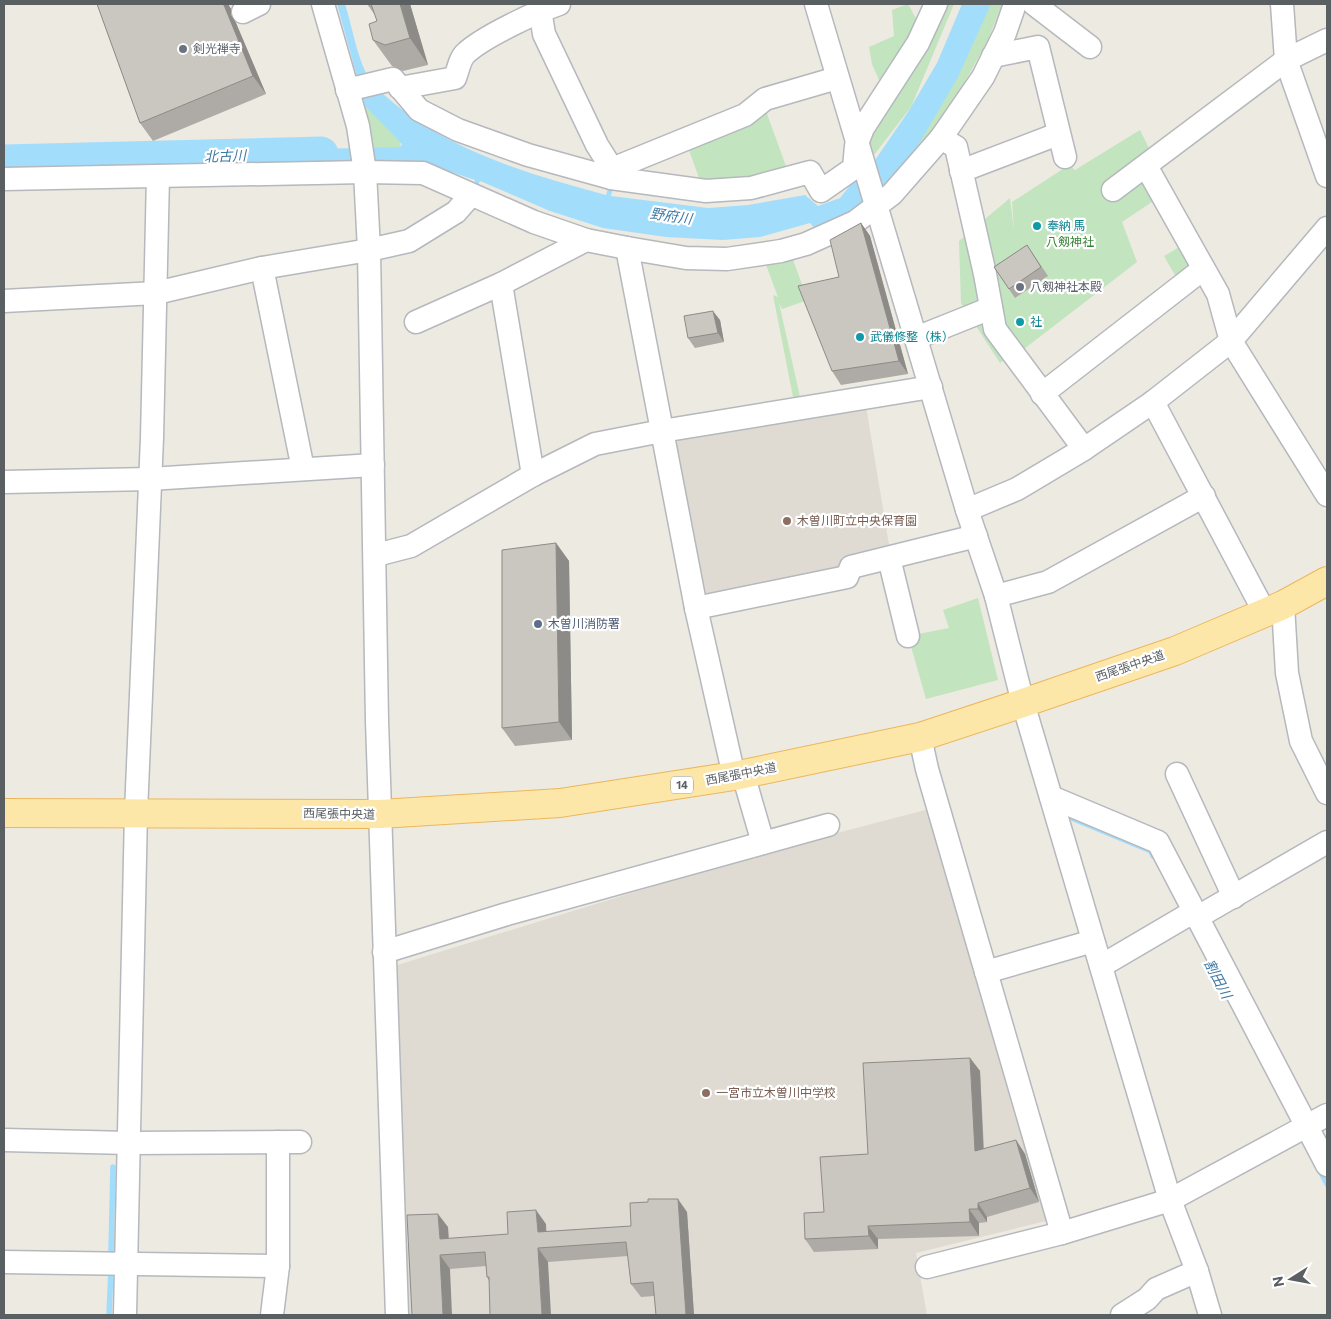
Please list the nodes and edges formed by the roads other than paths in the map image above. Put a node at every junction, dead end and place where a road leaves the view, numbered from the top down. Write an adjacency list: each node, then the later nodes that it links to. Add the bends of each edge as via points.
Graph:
1 (323, 4): 14 (street)
2 (816, 4): 12 (street)
3 (936, 4): 17 (street, via 918,43 863,128)
4 (1015, 4): 10 (street)
5 (1034, 4): 9 (street)
6 (1282, 4): 11 (street)
7 (546, 6): 13 (street, via 464,54 455,78); 22 (street, via 544,34)
8 (1327, 40): 11 (street)
9 (1090, 47)
10 (994, 56): 15 (street, via 1038,48); 16 (street)
11 (1286, 60): 20 (street); 24 (street)
12 (837, 78): 17 (street); 22 (street, via 765,99 745,116 626,161)
13 (392, 85): 14 (street); 22 (street, via 419,110 458,130 528,155)
14 (352, 89): 19 (street)
15 (1058, 134): 18 (street); 21 (street)
16 (941, 138): 21 (street, via 956,147); 28 (street, via 908,176)
17 (856, 146): 22 (street, via 854,168 821,191 810,172 751,188 706,191); 28 (street)
18 (1065, 157)
19 (363, 163): 23 (street); 27 (street, via 423,173); 32 (street)
20 (1146, 166): 26 (street); 34 (street)
21 (961, 171): 38 (street)
22 (611, 173)
23 (158, 176): 25 (street); 36 (street)
24 (1327, 176)
25 (4, 179)
26 (1113, 190)
27 (470, 196): 30 (street); 32 (street, via 456,212 408,241)
28 (876, 203): 31 (street, via 855,222 806,244 781,251 727,259 686,258); 40 (street)
29 (1327, 228): 41 (street)
30 (586, 240): 31 (street); 35 (street)
31 (627, 248): 45 (street)
32 (370, 250): 33 (street); 47 (street)
33 (262, 268): 36 (street); 48 (street)
34 (1203, 269): 41 (street, via 1218,294); 43 (street)
35 (501, 284): 39 (street); 49 (street)
36 (156, 294): 37 (street); 50 (street)
37 (4, 302)
38 (991, 308): 40 (street); 43 (street, via 995,329)
39 (416, 322)
40 (916, 338): 42 (street)
41 (1232, 341): 44 (street); 52 (street)
42 (931, 386): 45 (street); 54 (street)
43 (1042, 394): 46 (street)
44 (1153, 402): 46 (street); 53 (street)
45 (662, 431): 49 (street, via 595,444); 60 (street)
46 (1084, 448): 54 (street, via 1017,490)
47 (373, 465): 48 (street); 56 (street)
48 (303, 469): 50 (street)
49 (533, 475): 56 (street, via 411,546)
50 (150, 479): 51 (street); 69 (street)
51 (4, 482)
52 (1327, 495)
53 (1204, 496): 59 (street, via 1048,582); 61 (street)
54 (967, 510): 55 (street)
55 (976, 536): 57 (street); 59 (street)
56 (376, 554): 71 (street)
57 (888, 558): 60 (street, via 851,567 847,577); 62 (street)
58 (1327, 581): 61 (main road, 西尾張中央道 / 14)
59 (996, 596): 63 (street)
60 (696, 608): 66 (street)
61 (1274, 609): 63 (main road, 西尾張中央道 / 14, via 1175,651); 67 (street, via 1301,742)
62 (908, 636)
63 (1023, 704): 64 (main road, 西尾張中央道 / 14); 68 (street)
64 (920, 737): 66 (main road, 西尾張中央道 / 14); 80 (street)
65 (1176, 774): 75 (street)
66 (738, 775): 71 (main road, 西尾張中央道 / 14, via 560,804); 74 (street)
67 (1327, 793)
68 (1051, 797): 76 (street, via 1158,842); 77 (street)
69 (136, 812): 70 (main road, 西尾張中央道 / 14); 71 (main road, 西尾張中央道 / 14); 84 (street)
70 (4, 813)
71 (380, 814): 78 (street)
72 (828, 826): 74 (street)
73 (1327, 842): 75 (street)
74 (763, 843): 78 (street, via 507,914)
75 (1234, 897): 76 (street)
76 (1189, 916): 79 (street); 82 (street)
77 (1093, 941): 79 (street); 80 (street)
78 (384, 952): 95 (street)
79 (1101, 966): 86 (street)
80 (986, 972): 87 (street)
81 (1327, 1115): 82 (street)
82 (1301, 1129): 85 (street); 86 (street)
83 (4, 1140): 84 (street)
84 (129, 1143): 89 (street); 90 (street, via 289,1142)
85 (1327, 1165)
86 (1170, 1200): 87 (street); 92 (street)
87 (1062, 1233): 91 (street)
88 (4, 1262): 89 (street)
89 (126, 1264): 90 (street); 93 (street)
90 (278, 1266): 94 (street)
91 (927, 1267)
92 (1197, 1270): 96 (street, via 1156,1289); 97 (street)
93 (125, 1315)
94 (272, 1315)
95 (397, 1315)
96 (1122, 1315)
97 (1210, 1315)

